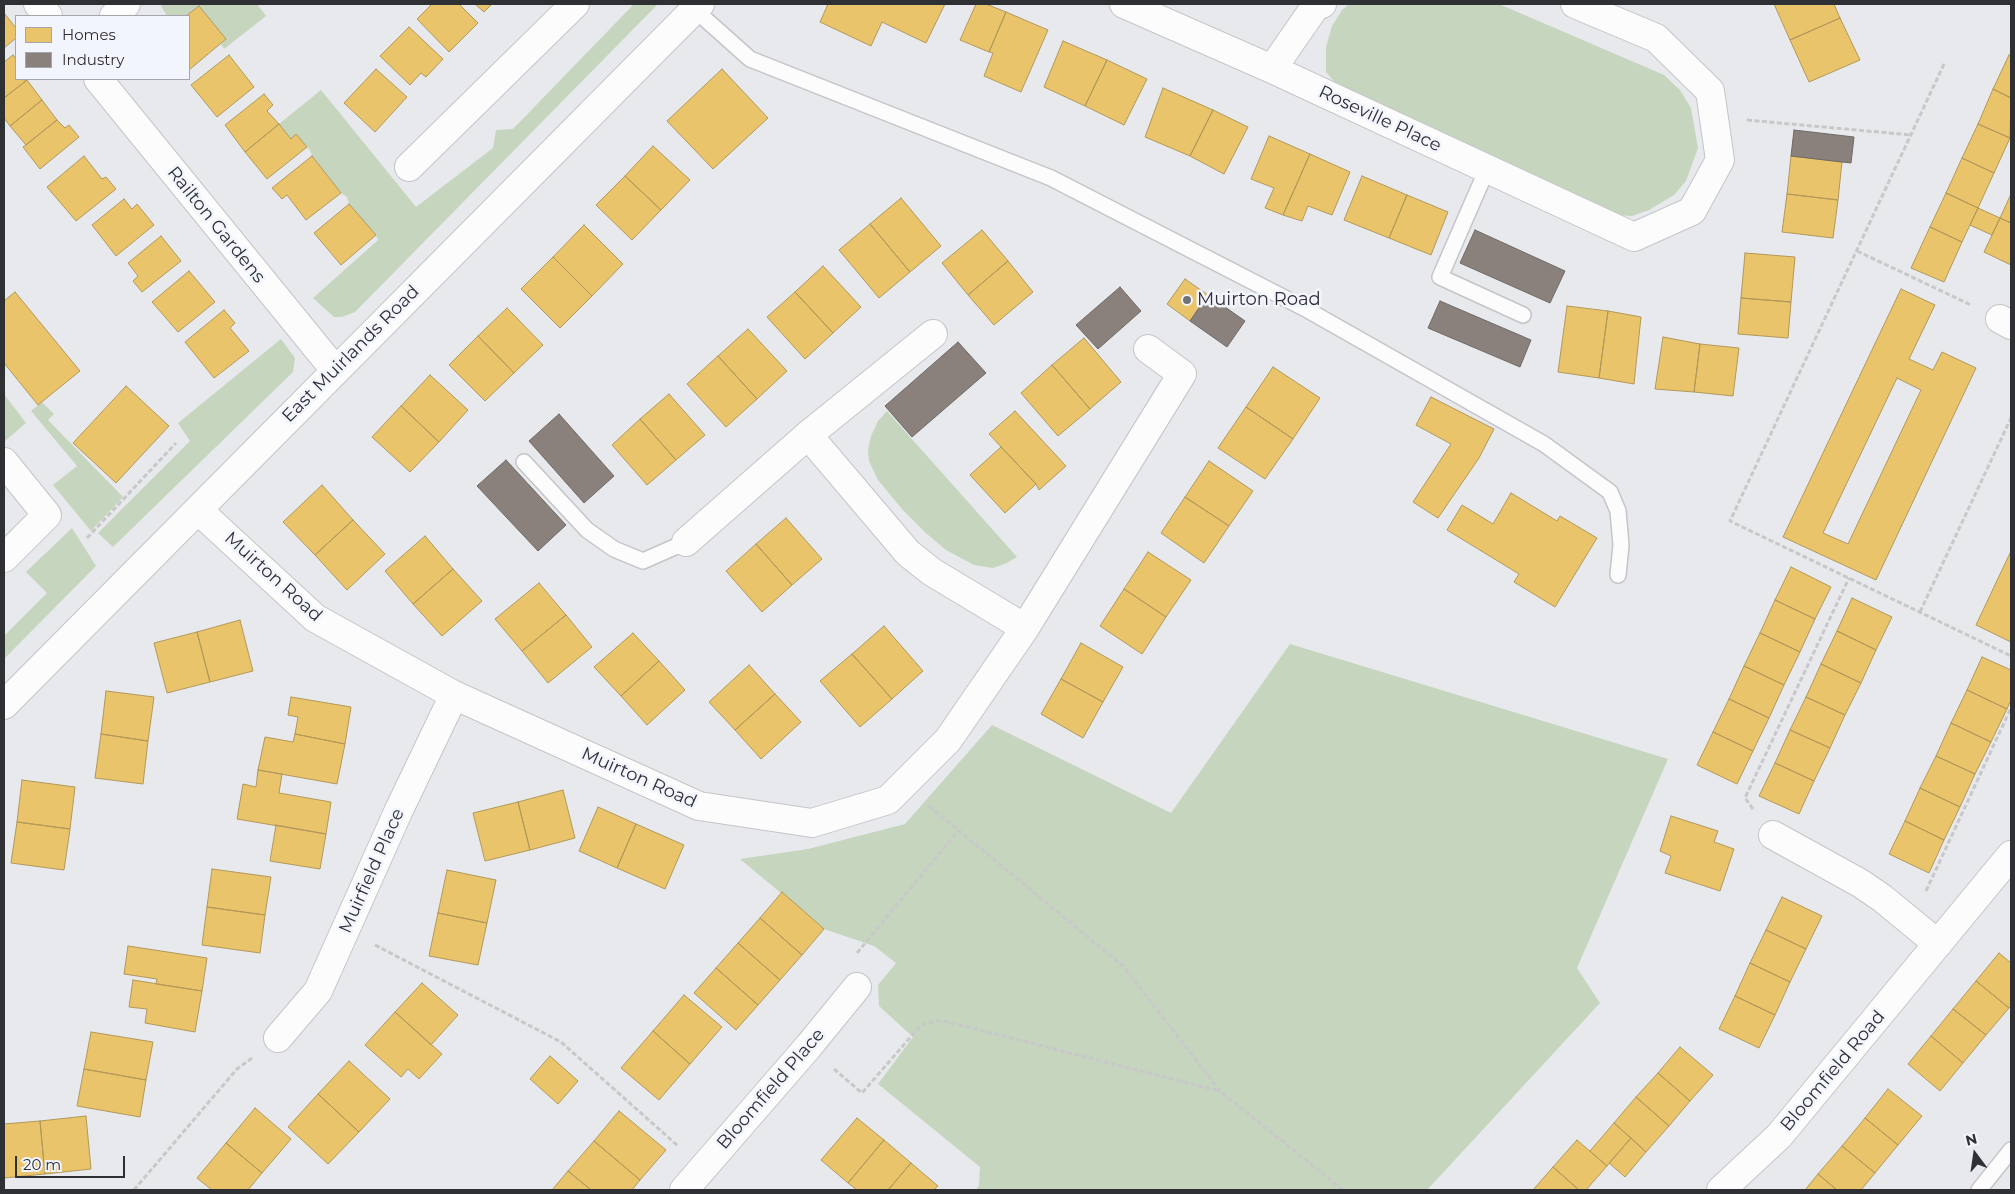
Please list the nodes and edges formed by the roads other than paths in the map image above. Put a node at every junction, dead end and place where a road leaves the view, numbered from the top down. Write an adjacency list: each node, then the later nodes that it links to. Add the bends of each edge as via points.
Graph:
1 (38, 4): 8 (street)
2 (126, 4): 9 (street)
3 (575, 4): 12 (street)
4 (1124, 4): 10 (street, Roseville Place)
5 (1322, 4): 10 (street, via 1315,7)
6 (1575, 4): 13 (street, Roseville Place, via 1656,38 1710,91 1720,160 1692,211 1634,237)
7 (697, 6): 17 (street, East Muirlands Road); 24 (lane, via 750,59 1051,178 1304,308 1544,444 1610,492 1618,511)
8 (47, 15)
9 (115, 15)
10 (1272, 69): 13 (street, Roseville Place)
11 (99, 80): 17 (street, Railton Gardens)
12 (409, 167)
13 (1487, 169): 14 (lane, via 1440,277)
14 (1523, 315)
15 (933, 334): 18 (street)
16 (1148, 349): 25 (street, Muirton Road, via 1182,374)
17 (334, 370): 21 (street, East Muirlands Road)
18 (808, 435): 22 (street); 25 (street, via 908,552 932,572)
19 (4, 462): 23 (street, via 47,515)
20 (524, 462): 22 (lane, via 587,530 614,550 643,561)
21 (198, 510): 26 (street, Muirton Road, via 315,618); 27 (street, East Muirlands Road)
22 (686, 542)
23 (4, 558)
24 (1618, 575)
25 (1025, 628): 26 (street, Muirton Road, via 948,740 888,800 812,823 699,806)
26 (454, 695): 32 (street, Muirfield Place, via 318,991)
27 (4, 705)
28 (1773, 835): 30 (street, via 1860,883)
29 (2011, 855): 30 (street, Bloomfield Road)
30 (1938, 944): 35 (street, Bloomfield Road, via 1779,1136)
31 (857, 987): 34 (street, Bloomfield Place)
32 (278, 1038)
33 (2011, 1150): 36 (lane)
34 (684, 1190)
35 (1721, 1190)
36 (1979, 1190)

